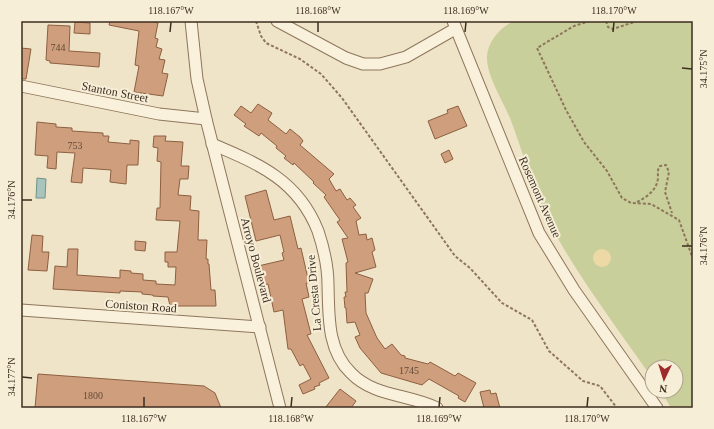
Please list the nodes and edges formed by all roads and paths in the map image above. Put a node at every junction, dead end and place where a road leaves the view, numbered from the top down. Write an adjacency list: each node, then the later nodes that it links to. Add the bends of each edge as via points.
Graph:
1 (191, 21): 9 (street, Arroyo Boulevard, via 197,79)
2 (256, 21): 18 (path, via 266,43 321,74 342,98 455,256 470,268 502,303 532,320 549,352 583,381 600,386)
3 (277, 21): 7 (street, via 346,58 363,64 380,64 406,57)
4 (590, 21): 11 (path, via 574,26 537,48 584,142 603,165 622,198)
5 (606, 21): 6 (path, via 608,27 613,29)
6 (637, 21)
7 (454, 25): 19 (street, Rosemont Avenue, via 539,233 574,290)
8 (21, 86): 9 (street, Stanton Street, via 159,114)
9 (206, 119): 10 (street, Arroyo Boulevard)
10 (212, 144): 15 (street, Arroyo Boulevard); 17 (street, La Cresta Drive, via 261,167 284,182 300,197 311,213 326,258 331,336 342,362 351,374 379,391)
11 (636, 203): 12 (path, via 652,204); 12 (path, via 654,190 658,168 666,166 669,172 665,192)
12 (672, 215): 13 (path, via 683,227)
13 (693, 259)
14 (21, 310): 15 (street, Coniston Road)
15 (260, 327): 16 (street, Arroyo Boulevard)
16 (280, 408)
17 (437, 408)
18 (617, 408)
19 (657, 408)

